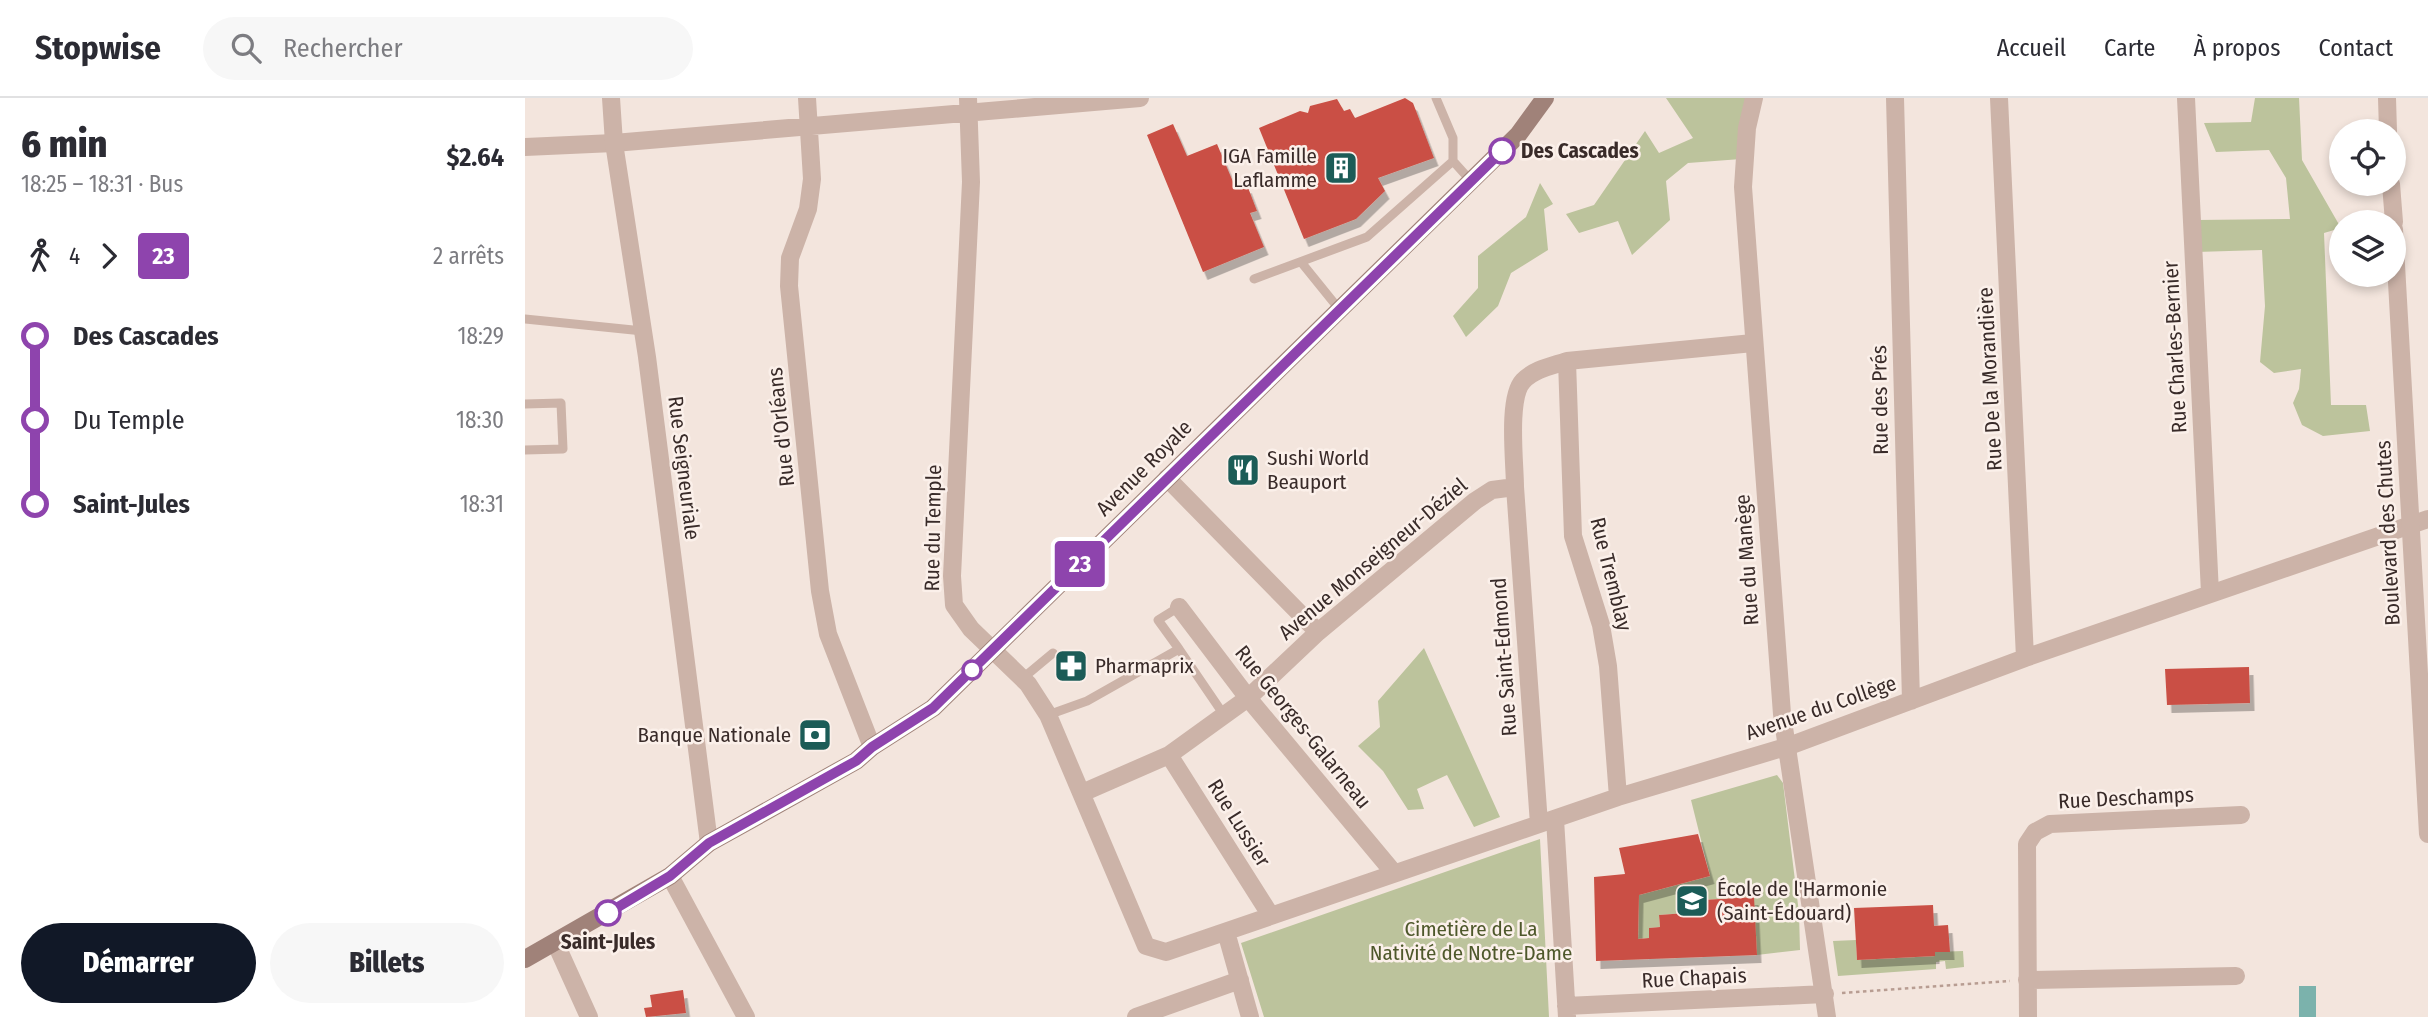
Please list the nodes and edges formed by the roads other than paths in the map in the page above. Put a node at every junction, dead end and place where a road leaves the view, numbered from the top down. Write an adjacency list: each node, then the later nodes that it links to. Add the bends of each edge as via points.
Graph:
1 (611, 98): 14 (street, Rue Seigneuriale)
2 (807, 98): 13 (street, Rue d'Orléans)
3 (1140, 98): 11 (street)
4 (1436, 98): 16 (lane, via 1453,138)
5 (1545, 98): 17 (main road, Avenue Royale, via 1518,135)
6 (1754, 98): 24 (street, Rue du Manège, via 1743,187)
7 (1895, 98): 40 (street, Rue des Prés)
8 (1999, 98): 37 (street, Rue De la Morandière)
9 (2186, 98): 31 (street, Rue Charles-Bernier)
10 (2387, 98): 12 (street)
11 (968, 105): 13 (street); 35 (street, Rue du Temple, via 971,182 952,576 954,605)
12 (2388, 119)
13 (808, 125): 14 (street); 44 (street, Rue d'Orléans, via 812,179 808,209 790,258 789,286 820,591 828,634)
14 (614, 143): 15 (street); 23 (street, Rue Seigneuriale)
15 (525, 147)
16 (1453, 161): 17 (lane); 18 (lane, via 1367,237)
17 (1471, 181): 21 (main road, Avenue Royale)
18 (1301, 262): 19 (lane); 21 (lane)
19 (1254, 279)
20 (2399, 287): 30 (street, Boulevard des Chutes)
21 (1339, 309): 28 (main road, Avenue Royale)
22 (525, 319): 23 (lane)
23 (643, 331): 51 (street, Rue Seigneuriale)
24 (1753, 343): 25 (street); 43 (street, Rue du Manège, via 1782,714)
25 (1567, 361): 29 (street, via 1538,370 1521,382 1514,402); 47 (street, Rue Tremblay, via 1573,536 1601,625)
26 (525, 404): 27 (lane, via 561,403 563,449)
27 (525, 450)
28 (1167, 478): 33 (street); 35 (main road, Avenue Royale)
29 (1515, 487): 33 (street, Avenue Monseigneur-Déziel, via 1492,490 1475,501); 49 (street, Rue Saint-Edmond)
30 (2419, 522): 31 (street, Avenue du Collège); 50 (street, Boulevard des Chutes)
31 (2210, 593): 37 (street, Avenue du Collège)
32 (1179, 607): 34 (lane, via 1158,620); 39 (street, Rue Georges-Galarneau)
33 (1318, 632): 39 (street, Avenue Monseigneur-Déziel)
34 (1179, 649): 41 (lane, via 1087,701); 42 (lane)
35 (992, 651): 38 (street, Rue du Temple); 44 (main road, Avenue Royale, via 933,708)
36 (1053, 653): 38 (lane)
37 (2025, 658): 40 (street, Avenue du Collège)
38 (1023, 678): 41 (street, Rue du Temple)
39 (1248, 698): 42 (street, Avenue Monseigneur-Déziel); 52 (street, Rue Georges-Galarneau)
40 (1911, 701): 43 (street, Avenue du Collège)
41 (1048, 715): 46 (street, Rue du Temple)
42 (1224, 715): 45 (street, Avenue Monseigneur-Déziel)
43 (1789, 746): 47 (street, Avenue du Collège); 62 (street, Rue du Manège)
44 (872, 747): 51 (main road, Avenue Royale, via 856,761)
45 (1170, 755): 46 (street, Avenue Monseigneur-Déziel); 54 (street, Rue Lussier)
46 (1082, 793): 57 (street, Rue du Temple)
47 (1618, 797): 49 (street, Avenue du Collège)
48 (2241, 815): 60 (street, Rue Deschamps, via 2050,824 2035,832 2027,844)
49 (1547, 821): 52 (street, Avenue du Collège); 63 (street, Rue Saint-Edmond)
50 (2428, 834)
51 (709, 843): 53 (main road, Avenue Royale)
52 (1394, 873): 54 (street, Avenue du Collège)
53 (670, 876): 56 (main road, Avenue Royale); 65 (street)
54 (1271, 916): 55 (street, Avenue du Collège)
55 (1226, 932): 57 (street, Avenue du Collège, via 1166,951); 61 (street)
56 (556, 944): 58 (main road, Avenue Royale); 64 (street)
57 (1146, 946)
58 (525, 959)
59 (2236, 976): 60 (street)
60 (2027, 980): 69 (street, Rue Deschamps)
61 (1240, 981): 66 (street); 67 (street)
62 (1825, 994): 63 (street, Rue Chapais); 68 (street, Rue du Manège)
63 (1566, 1012)
64 (589, 1017)
65 (746, 1017)
66 (1136, 1017)
67 (1250, 1017)
68 (1827, 1017)
69 (2028, 1017)

